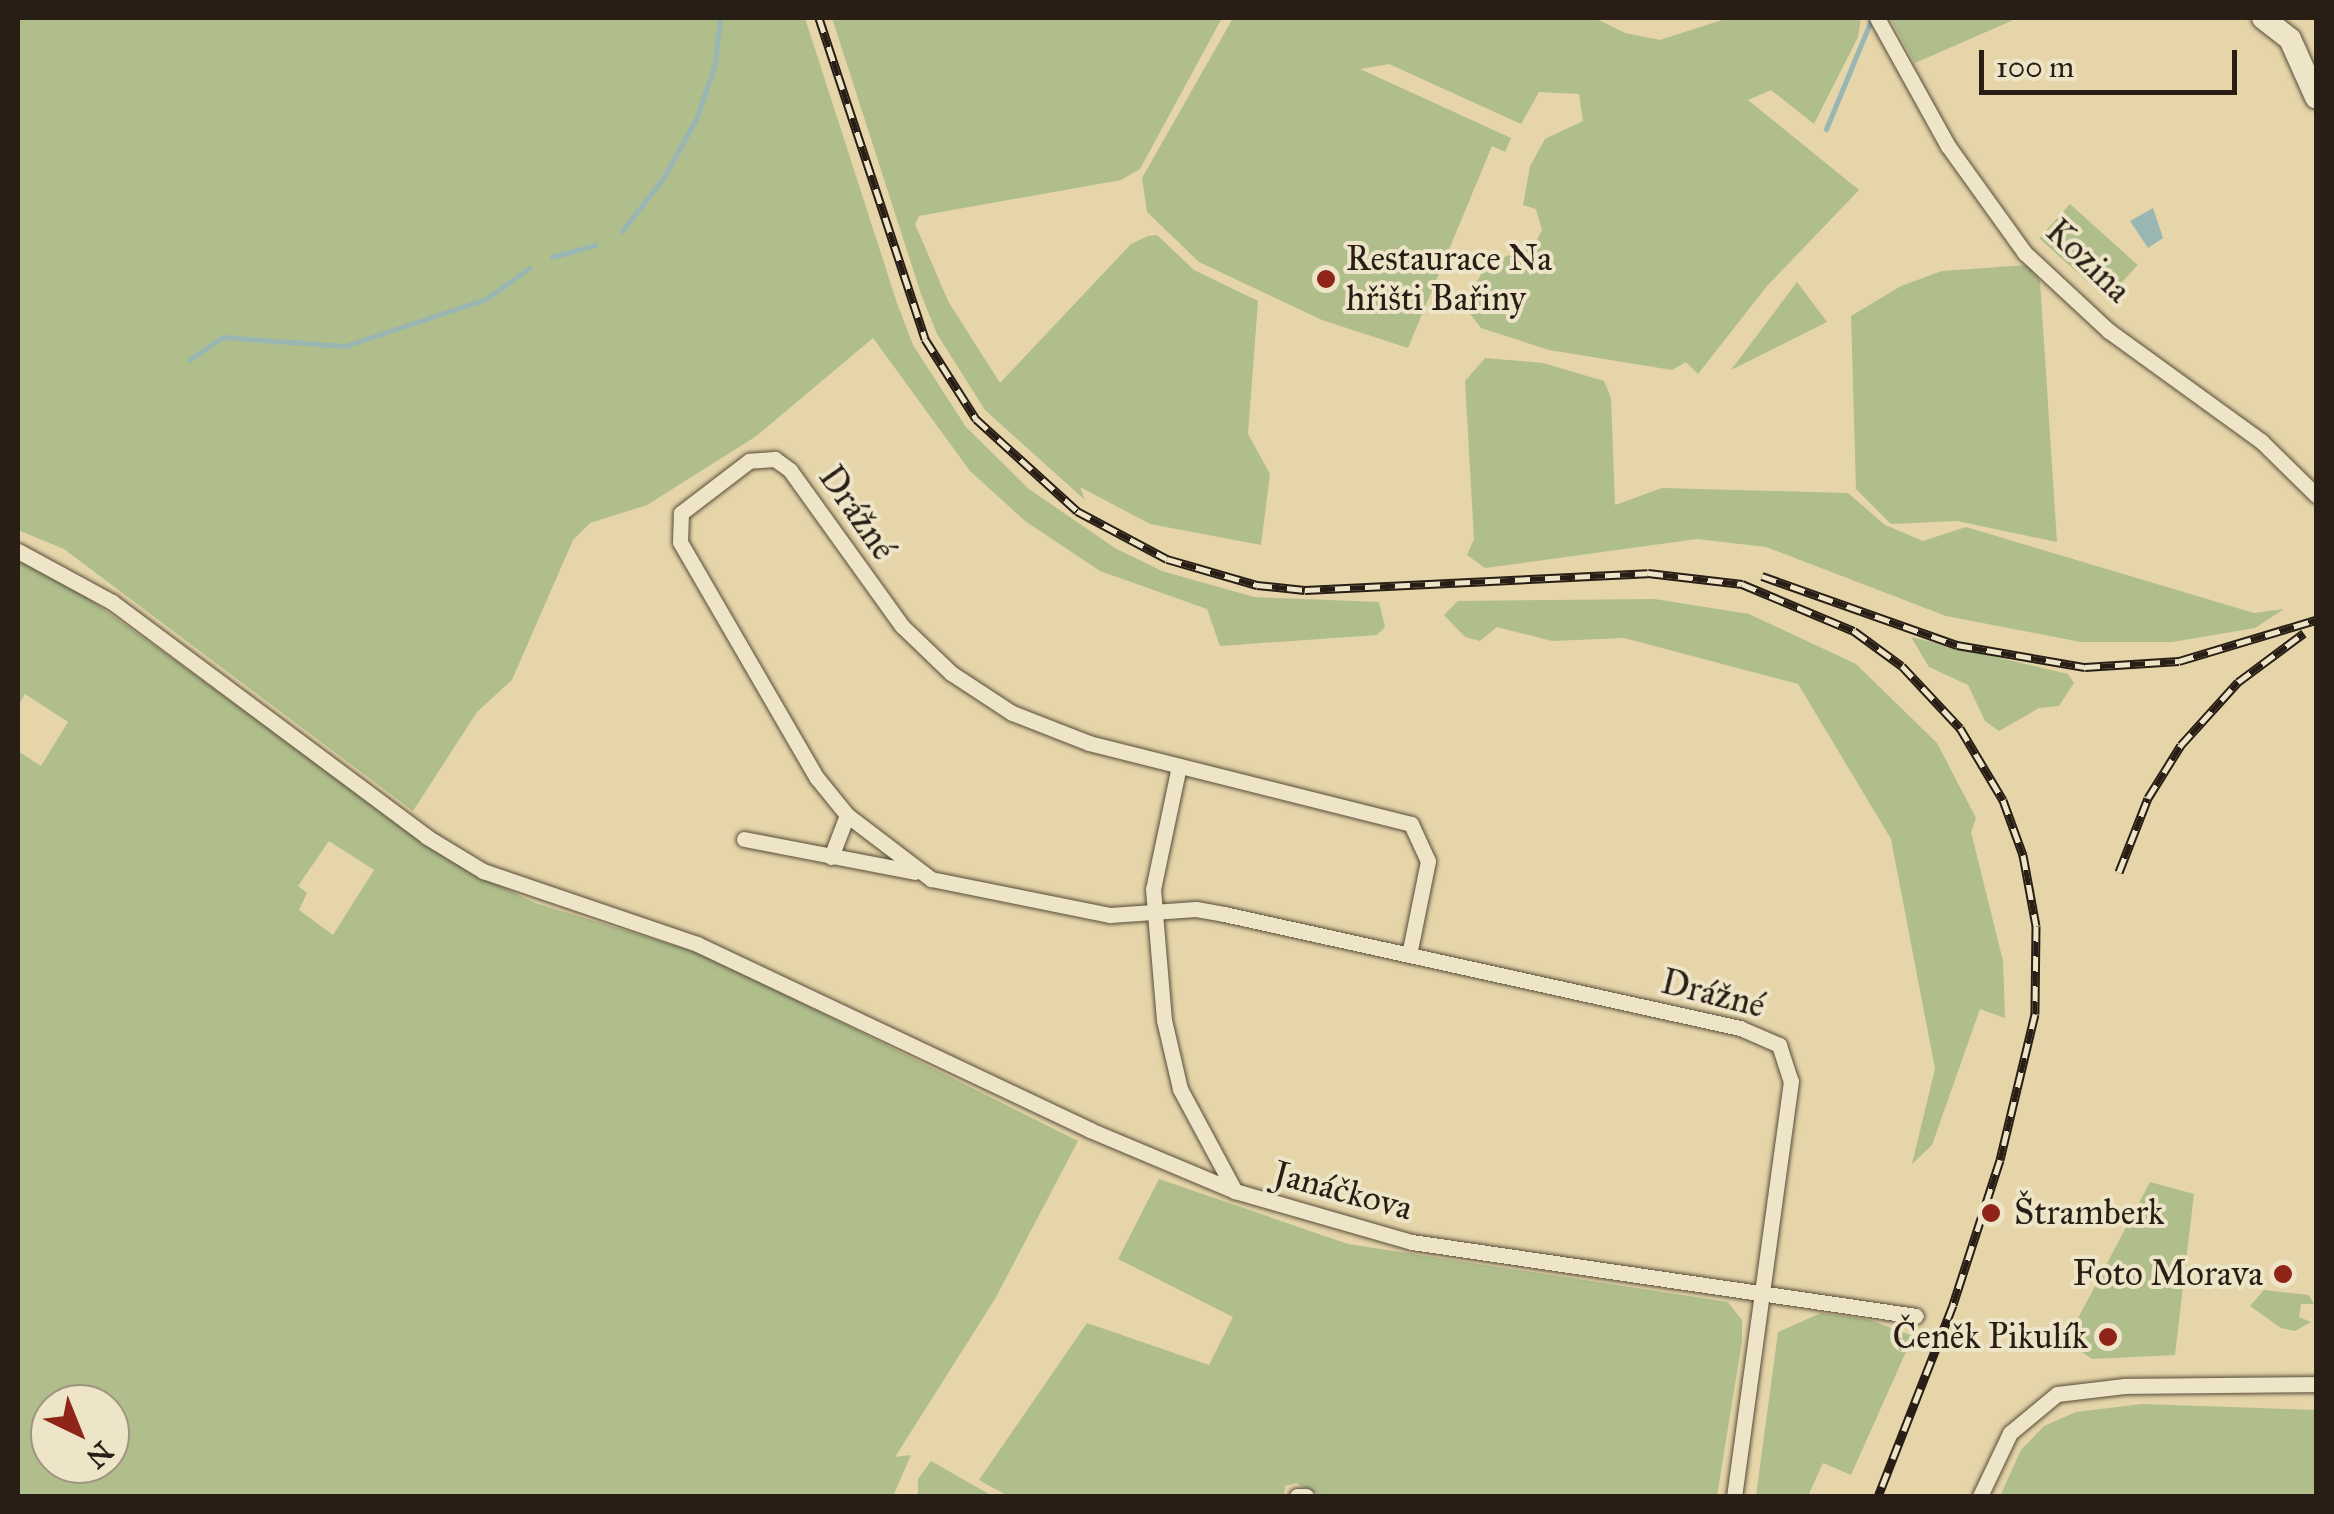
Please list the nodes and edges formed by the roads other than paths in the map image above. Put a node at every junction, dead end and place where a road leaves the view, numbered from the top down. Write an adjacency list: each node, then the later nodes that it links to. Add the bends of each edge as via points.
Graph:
1 (1878, 18): 5 (street, Kozina, via 1948,146 2025,253 2109,331 2260,441)
2 (2262, 18): 3 (main road)
3 (2285, 25): 4 (main road)
4 (2316, 97)
5 (2316, 495)
6 (18, 551): 14 (street, Janáčkova, via 112,602 458,857 534,892 651,927 748,967)
7 (1180, 766): 8 (street, Drážné, via 1041,727 951,673 878,596 790,470 758,458 685,506 680,542 792,740); 12 (street, via 1155,869); 13 (street, Drážné, via 1411,824 1428,861)
8 (847, 815): 10 (street); 11 (street, Drážné)
9 (744, 839): 10 (street, Drážné)
10 (831, 857): 11 (street, Drážné)
11 (919, 872): 12 (street, Drážné, via 950,885 1110,915)
12 (1154, 910): 13 (street, Drážné, via 1196,909); 14 (street, via 1171,1061)
13 (1409, 954): 15 (street, Drážné, via 1740,1028 1780,1045 1791,1081)
14 (1235, 1192): 15 (street, Janáčkova, via 1412,1242)
15 (1763, 1292): 16 (street); 20 (street)
16 (1916, 1316)
17 (2316, 1384): 21 (street, via 2124,1386 2058,1394 2010,1433)
18 (1297, 1496): 19 (street)
19 (1306, 1496)
20 (1734, 1496)
21 (1980, 1496)

